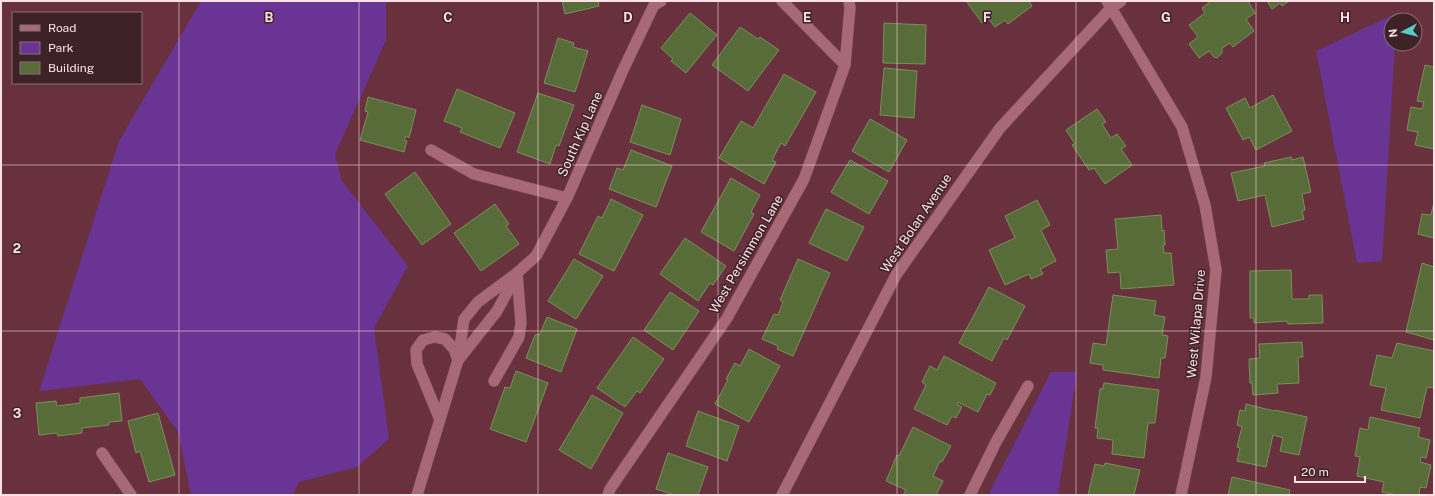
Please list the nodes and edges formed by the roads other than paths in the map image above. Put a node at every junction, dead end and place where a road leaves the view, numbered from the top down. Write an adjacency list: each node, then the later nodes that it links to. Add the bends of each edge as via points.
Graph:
1 (782, 1): 6 (street)
2 (849, 1): 6 (street, West Persimmon Lane)
3 (1121, 1): 5 (street, West Bolan Avenue)
4 (656, 2): 8 (street, South Kip Lane)
5 (1109, 5): 18 (street, West Bolan Avenue, via 1000,128 896,275); 20 (street, West Wilapa Drive, via 1182,127 1205,205 1216,270 1206,377)
6 (845, 65): 17 (street, West Persimmon Lane, via 804,179 727,318)
7 (431, 150): 8 (street, via 474,174)
8 (567, 198): 9 (street, South Kip Lane, via 536,256)
9 (517, 273): 10 (street, South Kip Lane, via 497,311); 10 (street, South Kip Lane, via 478,302 464,319); 11 (street, via 521,323 519,337)
10 (458, 360): 13 (street, South Kip Lane); 13 (street, via 454,349 445,339 435,337 423,340 416,350 417,364)
11 (494, 380)
12 (1028, 386): 19 (street)
13 (440, 420): 16 (street, South Kip Lane)
14 (102, 453): 15 (street)
15 (131, 495)
16 (417, 495)
17 (608, 495)
18 (782, 495)
19 (970, 495)
20 (1181, 495)

